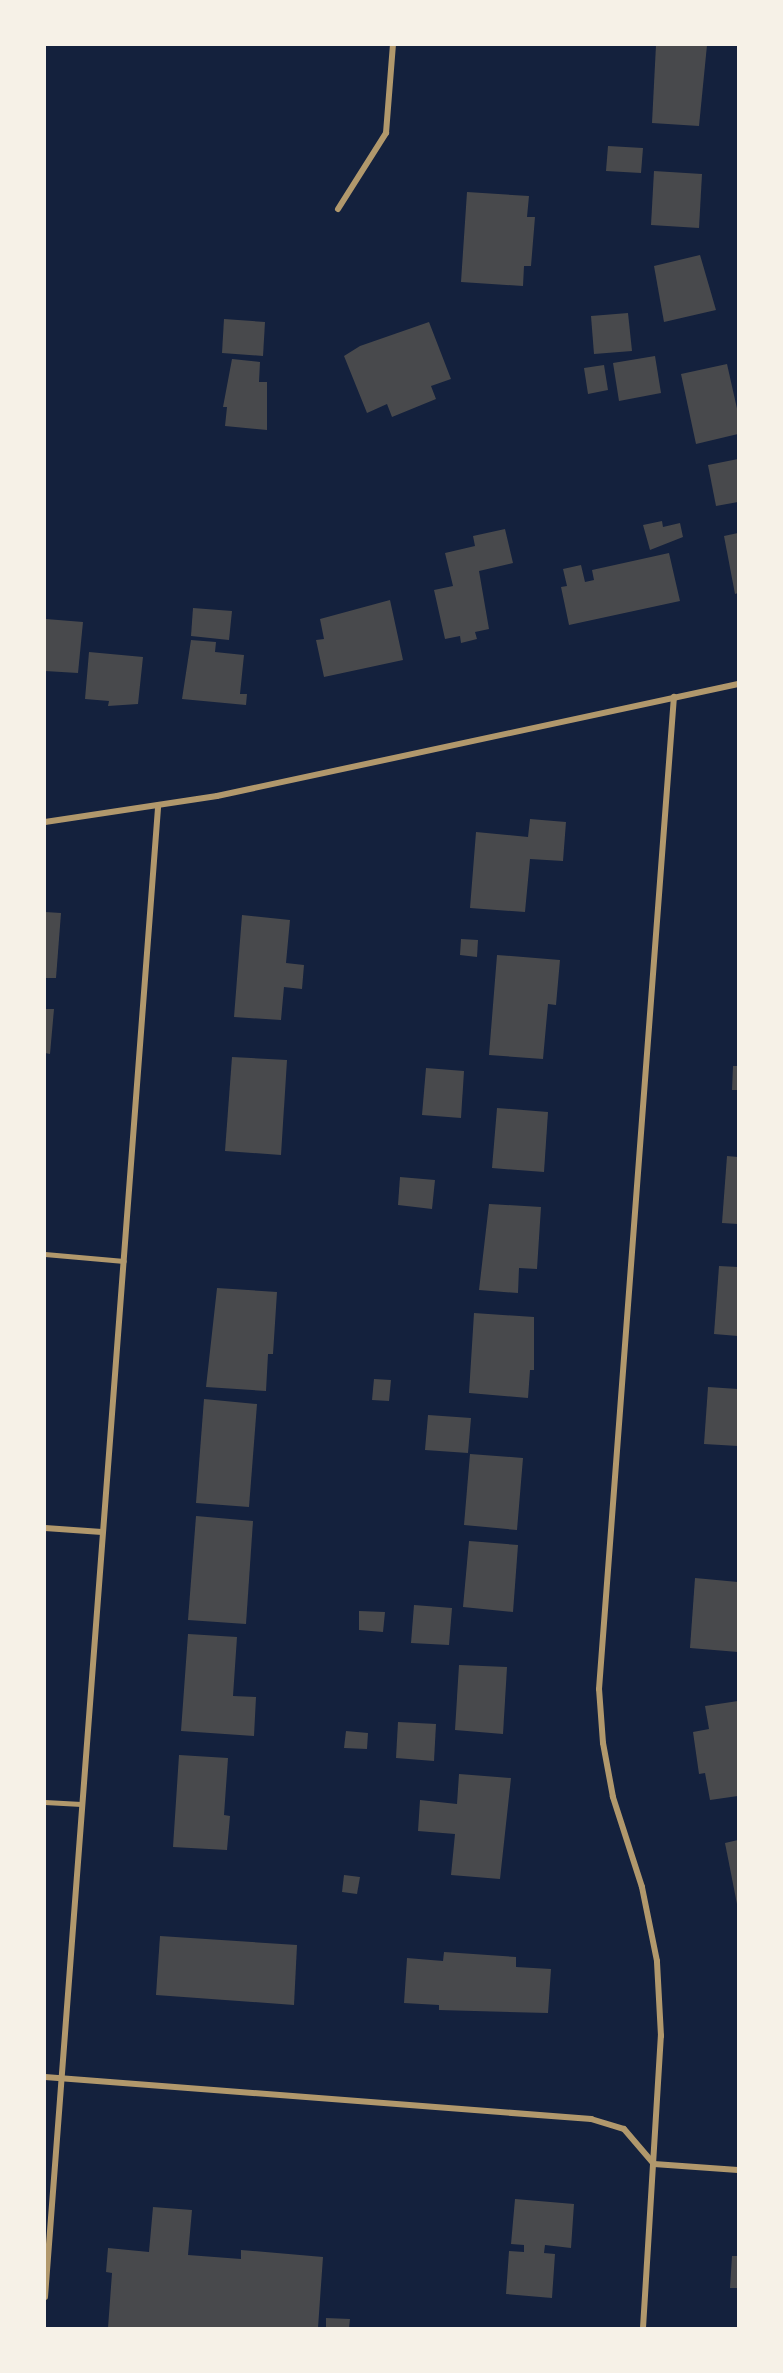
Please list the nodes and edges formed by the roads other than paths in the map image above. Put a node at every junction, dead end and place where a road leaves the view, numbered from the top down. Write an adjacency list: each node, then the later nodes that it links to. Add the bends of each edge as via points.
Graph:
1 (393, 45): 2 (street, via 386,133)
2 (338, 209)
3 (738, 684): 4 (street)
4 (674, 697): 5 (street); 15 (street, via 599,1689 613,1797 642,1887 657,1960 661,2036)
5 (158, 807): 6 (street); 8 (street)
6 (45, 822)
7 (45, 1254): 8 (lane)
8 (124, 1261): 10 (street)
9 (45, 1528): 10 (street)
10 (102, 1532): 12 (street)
11 (45, 1802): 12 (lane)
12 (81, 1804): 14 (street)
13 (45, 2077): 14 (street)
14 (62, 2078): 15 (street, via 591,2119 624,2129); 17 (street)
15 (654, 2164): 16 (street); 18 (street)
16 (738, 2170)
17 (45, 2297)
18 (643, 2328)

